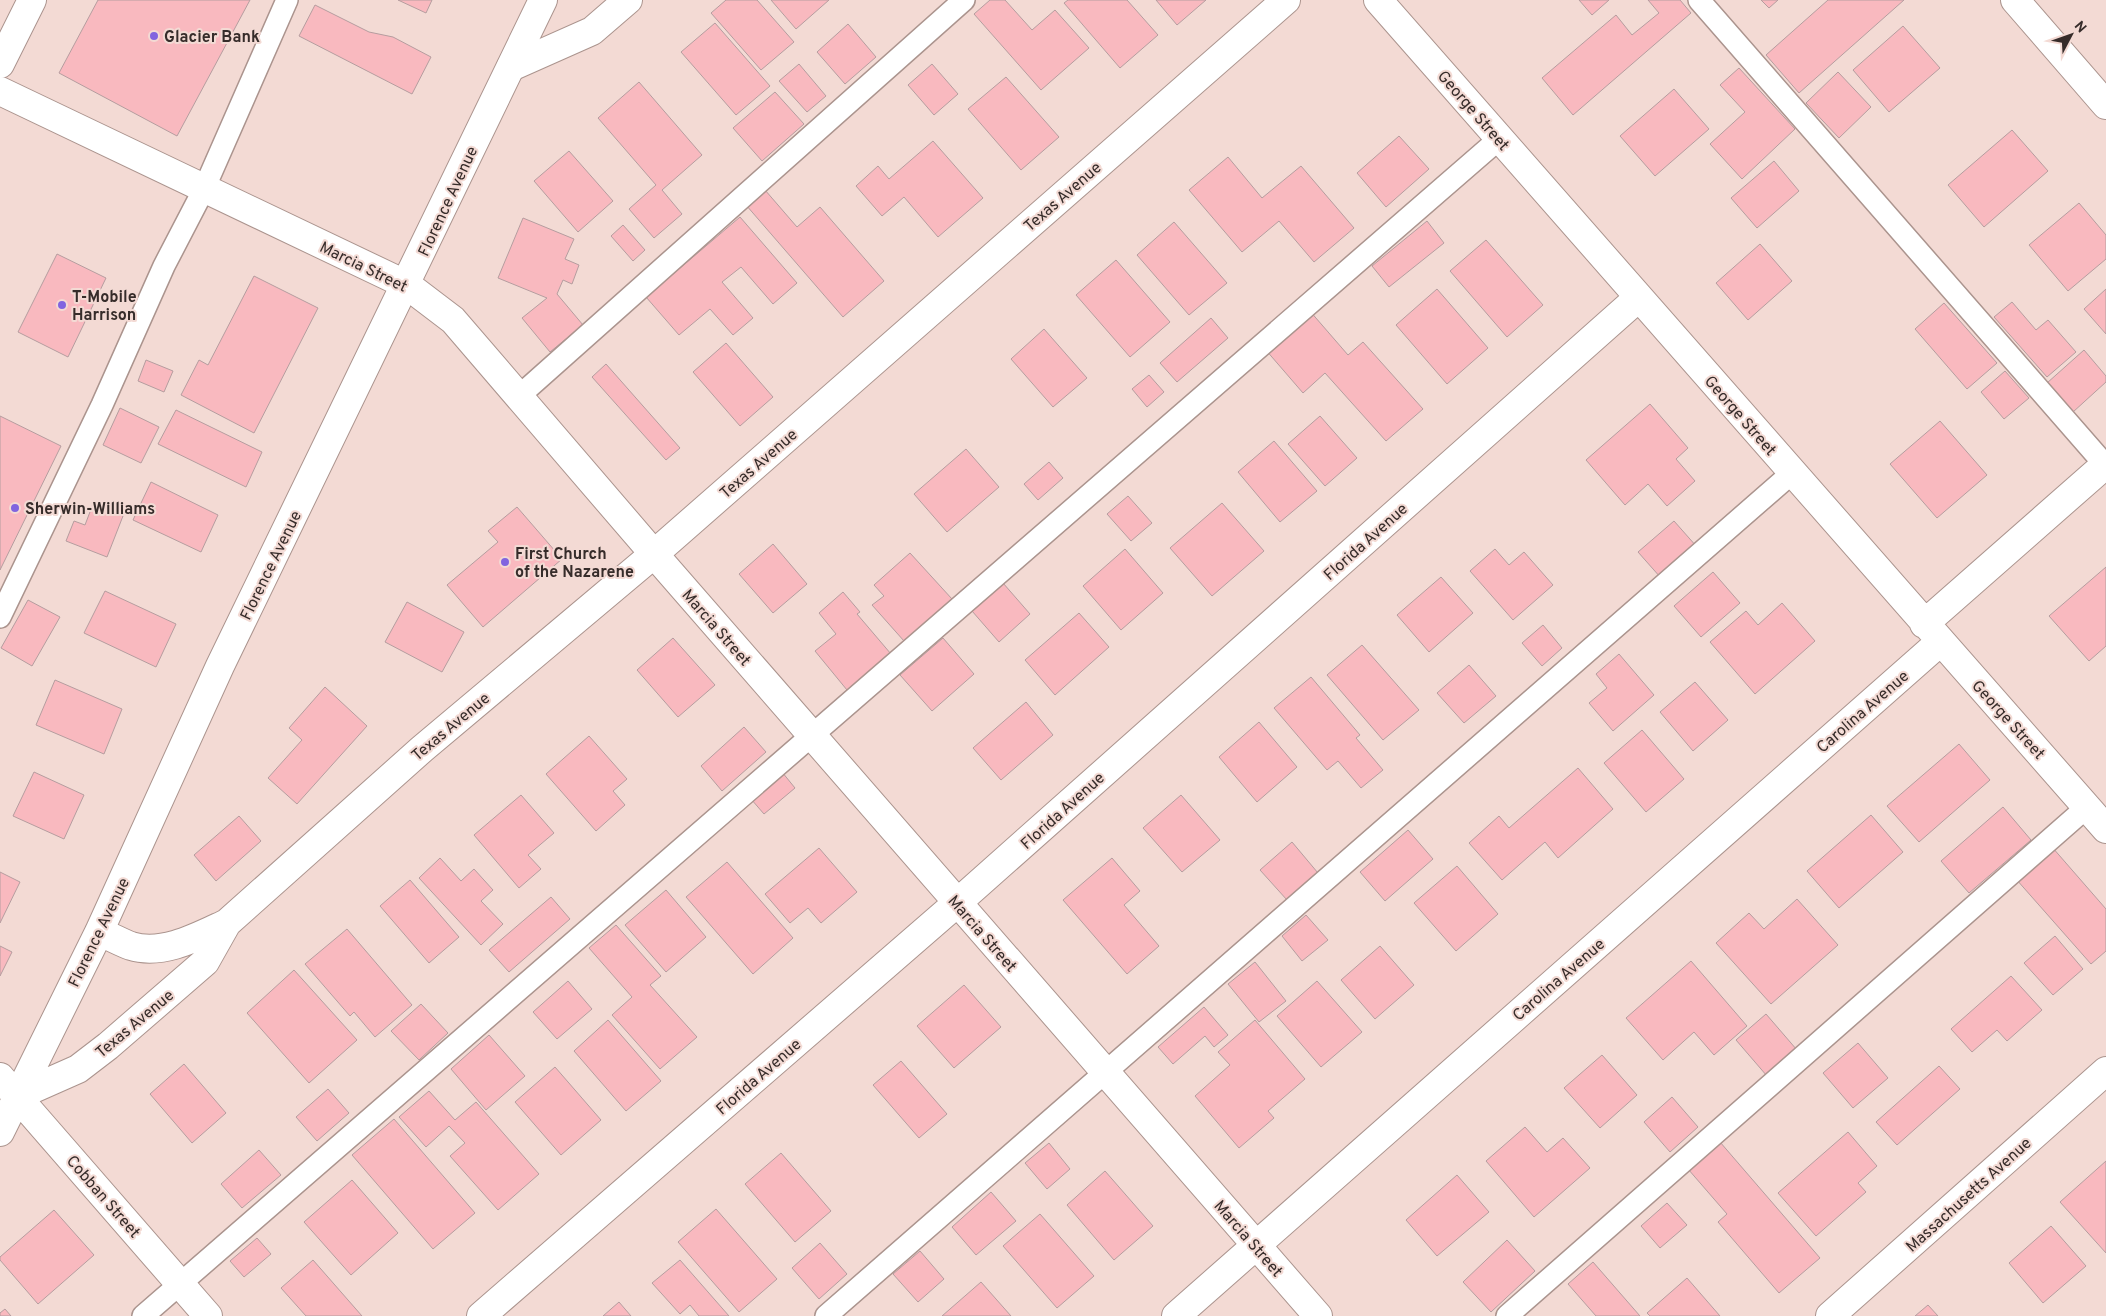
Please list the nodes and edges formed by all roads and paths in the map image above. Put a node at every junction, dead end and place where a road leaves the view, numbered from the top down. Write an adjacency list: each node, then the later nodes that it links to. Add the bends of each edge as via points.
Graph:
1 (32, 0): 10 (street)
2 (288, 0): 15 (lane)
3 (543, 0): 11 (street, Florence Avenue)
4 (628, 0): 11 (street, via 592,31)
5 (964, 0): 18 (lane)
6 (1286, 0): 21 (street, Texas Avenue)
7 (1378, 0): 14 (street, George Street)
8 (1699, 0): 19 (lane)
9 (2015, 0): 13 (street)
10 (0, 64)
11 (511, 66): 16 (street, Florence Avenue)
12 (0, 91): 15 (street, Marcia Street)
13 (2106, 105)
14 (1499, 139): 17 (street, George Street); 24 (lane)
15 (204, 189): 16 (street, Marcia Street); 22 (lane, via 164,266)
16 (407, 285): 18 (street, Marcia Street, via 453,320); 29 (street, Florence Avenue, via 220,666)
17 (1638, 298): 20 (street, George Street); 27 (street, Florida Avenue)
18 (518, 396): 21 (street, Marcia Street)
19 (2106, 465): 23 (street, Carolina Avenue)
20 (1792, 473): 23 (street, George Street); 31 (lane)
21 (654, 554): 24 (street, Marcia Street); 28 (street, Texas Avenue, via 422,749)
22 (0, 617)
23 (1932, 633): 25 (street, George Street); 34 (street, Carolina Avenue)
24 (811, 735): 27 (street, Marcia Street); 35 (lane)
25 (2086, 807): 26 (street, George Street); 42 (lane)
26 (2106, 829)
27 (957, 903): 31 (street, Marcia Street); 38 (street, Florida Avenue)
28 (227, 923): 29 (street, Texas Avenue, via 189,940 156,948 133,946); 32 (street, Texas Avenue, via 205,962 78,1069)
29 (99, 932): 32 (street, Florence Avenue)
30 (2106, 1071): 43 (street, Massachusetts Avenue)
31 (1104, 1072): 34 (street, Marcia Street); 39 (lane)
32 (9, 1086): 33 (street, Florence Avenue); 35 (street, Cobban Street)
33 (0, 1132)
34 (1256, 1246): 40 (street, Carolina Avenue); 41 (street, Marcia Street)
35 (180, 1284): 36 (lane); 37 (street, Cobban Street)
36 (143, 1316)
37 (208, 1316)
38 (481, 1316)
39 (826, 1316)
40 (1176, 1316)
41 (1318, 1316)
42 (1507, 1316)
43 (1830, 1316)

